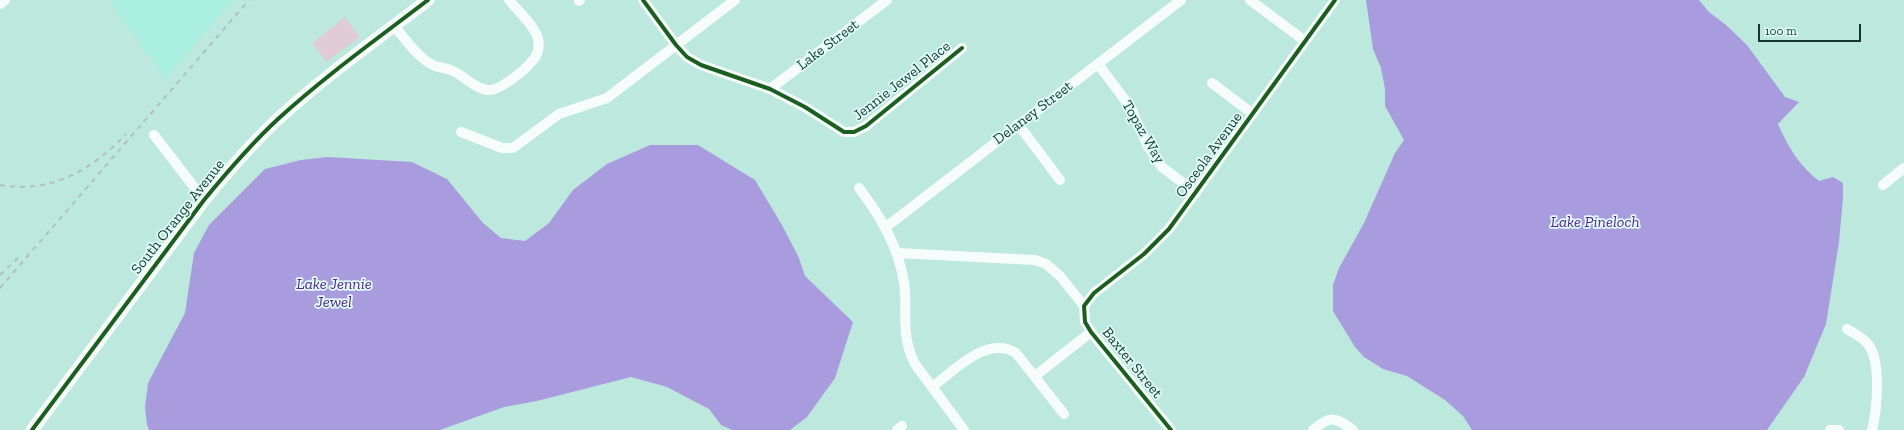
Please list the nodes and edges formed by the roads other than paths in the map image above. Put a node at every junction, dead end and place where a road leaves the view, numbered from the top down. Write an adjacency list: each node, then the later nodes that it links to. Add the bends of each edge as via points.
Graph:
1 (5, 0): 10 (street)
2 (428, 0): 11 (main road, South Orange Avenue)
3 (509, 0): 11 (street, via 536,32 539,47 537,55 505,85 496,90 484,89 453,71 427,61)
4 (642, 0): 13 (street, Jennie Jewel Place)
5 (735, 0): 13 (street)
6 (887, 0): 17 (street, Lake Street)
7 (1181, 0): 15 (street, Delaney Street)
8 (1250, 0): 12 (street)
9 (1335, 0): 12 (street, Osceola Avenue)
10 (0, 4)
11 (394, 26): 27 (main road, South Orange Avenue, via 326,78 277,120 234,164)
12 (1305, 41): 18 (street, Osceola Avenue)
13 (676, 45): 17 (street, Jennie Jewel Place, via 687,57 701,65); 20 (street, via 607,98 559,114 513,148 502,148)
14 (962, 48): 17 (street, Jennie Jewel Place, via 860,129 849,133)
15 (1098, 64): 19 (street, Delaney Street); 26 (street, Topaz Way, via 1130,108 1148,147 1162,167)
16 (1212, 83): 18 (street)
17 (770, 89)
18 (1253, 114): 26 (street, Osceola Avenue)
19 (1018, 124): 23 (street); 28 (street, Delaney Street)
20 (461, 132)
21 (154, 135): 27 (street)
22 (1904, 168): 24 (street)
23 (1060, 180)
24 (1883, 185)
25 (859, 188): 28 (street)
26 (1196, 193): 30 (street, Osceola Avenue, via 1156,242 1131,266 1094,293)
27 (204, 200): 37 (main road, South Orange Avenue)
28 (886, 227): 29 (street)
29 (897, 253): 30 (street, via 1035,260 1055,270); 34 (street, via 904,287 906,341 915,364)
30 (1084, 306): 32 (street, Baxter Street, via 1085,322)
31 (1847, 329): 43 (street, via 1866,341 1874,354 1875,418)
32 (1091, 332): 33 (street); 39 (street, Baxter Street)
33 (1035, 376): 34 (street, via 1016,353 1007,347 991,348 976,354); 35 (street)
34 (932, 387): 38 (street)
35 (1064, 414)
36 (1317, 427): 40 (street, via 1329,419 1338,420)
37 (32, 430)
38 (964, 430)
39 (1171, 430)
40 (1353, 430)
41 (1830, 430): 42 (street)
42 (1839, 430)
43 (1872, 430)

